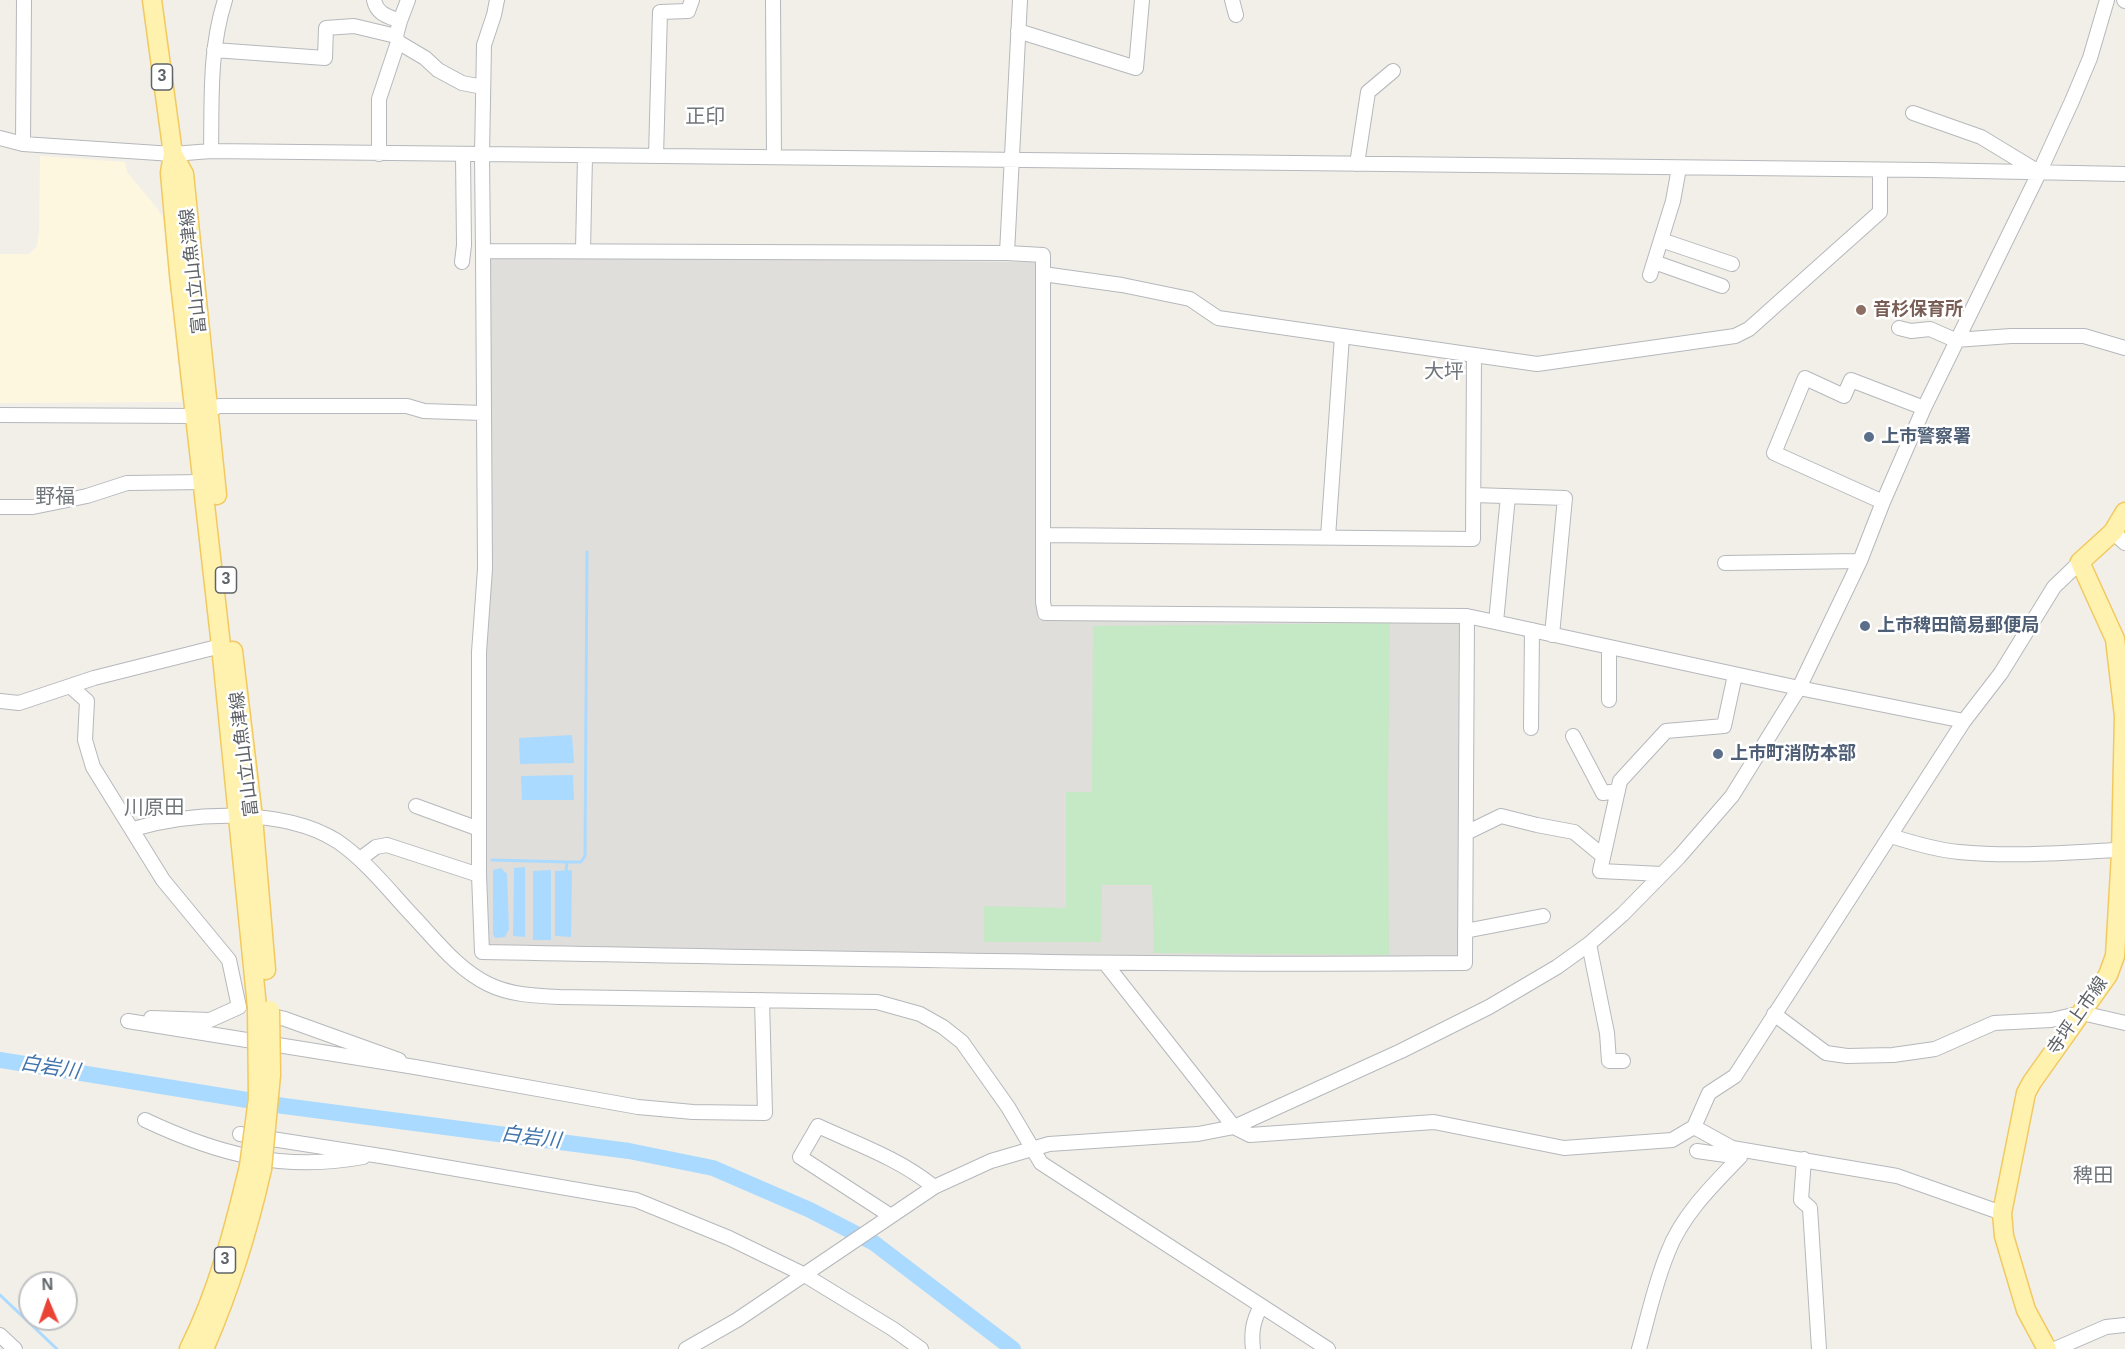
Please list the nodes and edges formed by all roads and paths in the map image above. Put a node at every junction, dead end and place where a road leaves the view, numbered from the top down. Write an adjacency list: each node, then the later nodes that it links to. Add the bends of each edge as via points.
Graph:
1 (24, 0): 22 (street)
2 (152, 0): 24 (main road, 富山立山魚津線 / 3)
3 (225, 0): 17 (street)
4 (374, 0): 14 (street, via 383,15)
5 (408, 0): 14 (street)
6 (496, 0): 19 (street, via 484,45)
7 (692, 0): 29 (street, via 688,11 660,12)
8 (773, 0): 30 (street)
9 (1020, 0): 15 (street)
10 (1142, 0): 15 (street, via 1136,68)
11 (1232, 0): 13 (street)
12 (2107, 0): 35 (street, via 2090,58)
13 (1236, 15)
14 (400, 21): 16 (street)
15 (1018, 32): 31 (street)
16 (397, 39): 17 (street, via 354,26 326,28 325,58); 19 (street, via 438,70 462,83); 25 (street, via 379,99)
17 (214, 50): 23 (street)
18 (1392, 71): 32 (street, via 1368,92)
19 (483, 87): 27 (street)
20 (1913, 113): 35 (street, via 1981,137)
21 (0, 138): 22 (street)
22 (23, 144): 24 (street)
23 (211, 152): 24 (street); 25 (street)
24 (172, 154): 51 (main road, 富山立山魚津線 / 3, via 178,274)
25 (379, 154): 26 (street)
26 (463, 155): 27 (street); 41 (street)
27 (482, 155): 28 (street); 39 (street)
28 (585, 156): 29 (street); 38 (street)
29 (656, 156): 30 (street)
30 (774, 157): 31 (street)
31 (1011, 160): 32 (street); 40 (street)
32 (1357, 164): 33 (street)
33 (1679, 168): 34 (street); 37 (street)
34 (1880, 170): 35 (street); 49 (street, via 1880,212 1749,329 1735,336 1537,364)
35 (2039, 172): 36 (street); 47 (street)
36 (2125, 174)
37 (1661, 240): 42 (street); 44 (street, via 1652,269)
38 (583, 250): 39 (street); 40 (street)
39 (483, 251): 52 (street)
40 (1007, 253): 43 (street, via 1043,255)
41 (462, 262)
42 (1732, 264)
43 (1043, 274): 46 (street, via 1190,299 1218,318); 60 (street)
44 (1722, 286)
45 (1899, 328): 47 (street, via 1930,329)
46 (1342, 336): 49 (street); 61 (street)
47 (1955, 340): 48 (street, via 2084,336); 50 (street)
48 (2125, 348)
49 (1474, 355): 55 (street)
50 (1924, 408): 57 (street); 57 (street, via 1851,380 1844,396 1805,378 1774,453)
51 (202, 413): 52 (street, via 219,405 407,406 424,411); 53 (street); 54 (main road, 富山立山魚津線 / 3); 84 (main road, 富山立山魚津線 / 3)
52 (483, 413): 86 (street, via 485,569 479,652)
53 (0, 415)
54 (203, 482): 58 (street, via 127,483 33,507); 70 (main road, 富山立山魚津線 / 3)
55 (1474, 495): 56 (street); 61 (street, via 1473,539)
56 (1508, 496): 67 (street); 69 (street, via 1566,498)
57 (1883, 501): 63 (street)
58 (0, 507)
59 (2125, 512): 62 (main road)
60 (1042, 535): 61 (street); 66 (street, via 1045,613)
61 (1328, 537)
62 (2119, 538): 64 (main road)
63 (1860, 561): 65 (street); 74 (street)
64 (2080, 562): 77 (main road, 寺坪上市線, via 2115,639); 78 (street, via 2054,587 2001,673)
65 (1725, 563)
66 (1467, 616): 67 (street); 87 (street)
67 (1496, 622): 68 (street)
68 (1532, 630): 69 (street); 79 (street)
69 (1552, 635): 71 (street)
70 (221, 646): 73 (street); 84 (main road, 富山立山魚津線 / 3)
71 (1609, 647): 72 (street); 75 (street)
72 (1735, 675): 74 (street); 81 (street, via 1724,726 1666,731 1620,782)
73 (70, 686): 76 (street, via 19,703); 85 (street, via 87,701 85,740 93,767)
74 (1799, 688): 78 (street); 92 (street, via 1732,796)
75 (1609, 700)
76 (0, 701)
77 (2125, 716): 83 (main road, 寺坪上市線)
78 (1964, 721): 88 (street)
79 (1531, 728)
80 (1573, 736): 81 (street, via 1603,793)
81 (1618, 791): 89 (street)
82 (416, 806): 86 (street)
83 (2123, 814): 90 (main road, 寺坪上市線)
84 (245, 815): 85 (street, via 159,821); 91 (street, via 309,829 336,840); 103 (main road, 富山立山魚津線 / 3, bridge)
85 (132, 829): 99 (street, via 163,880 229,960)
86 (479, 829): 93 (street)
87 (1466, 833): 89 (street, via 1501,816 1574,832); 95 (street)
88 (1891, 836): 90 (street, via 1959,852 2029,855 2114,850); 101 (street)
89 (1603, 856): 92 (street, via 1600,871)
90 (2123, 857): 100 (main road, 寺坪上市線, via 2115,956 2108,975)
91 (360, 859): 93 (street, via 376,847 387,845); 98 (street, via 460,965 489,985 524,995 560,997)
92 (1662, 874): 96 (street)
93 (479, 875): 97 (street, via 482,952)
94 (1543, 916): 95 (street)
95 (1465, 932): 97 (street, via 1465,963)
96 (1589, 944): 104 (street, via 1610,1061); 107 (street, via 1489,1007 1401,1052)
97 (1105, 963): 107 (street)
98 (762, 1000): 105 (street, via 765,1113 638,1107); 110 (street, via 877,1002 920,1014 962,1042)
99 (239, 1007): 103 (street, via 210,1020 128,1021); 105 (street, via 285,1018 398,1059)
100 (2082, 1013): 101 (street, via 2051,1020 1994,1023 1935,1049 1846,1056 1826,1053); 102 (street); 116 (main road, 寺坪上市線, via 2026,1093)
101 (1774, 1014): 108 (street, via 1735,1076 1708,1093)
102 (2125, 1023)
103 (265, 1043): 105 (street); 109 (main road, 富山立山魚津線 / 3, bridge, via 258,1099)
104 (1623, 1061)
105 (404, 1066)
106 (145, 1120): 112 (street, via 197,1144 233,1155 280,1162 345,1161)
107 (1234, 1127): 108 (street, via 1250,1135 1434,1122 1564,1148 1672,1140); 110 (street, via 1198,1134)
108 (1694, 1127): 113 (street, via 1732,1148)
109 (259, 1137): 112 (street); 114 (main road, 富山立山魚津線 / 3, bridge)
110 (1032, 1148): 115 (street, via 991,1161); 119 (street, via 1041,1163)
111 (1697, 1151): 129 (street, via 1740,1157 1707,1192 1673,1242)
112 (375, 1155): 118 (street, via 636,1200)
113 (1804, 1159): 116 (street, via 1897,1176); 130 (street, via 1801,1200 1810,1208)
114 (255, 1167): 123 (main road, 富山立山魚津線 / 3, via 224,1265); 124 (main road, 富山立山魚津線 / 3, via 253,1211)
115 (934, 1187): 117 (street); 117 (street, via 882,1155 818,1126 800,1157)
116 (2002, 1213): 131 (main road, 寺坪上市線, via 2004,1236 2026,1310)
117 (891, 1216): 118 (street)
118 (803, 1274): 125 (street, via 737,1320); 126 (street)
119 (1260, 1306): 127 (street, via 1253,1320); 128 (street)
120 (2125, 1326): 132 (street, via 2106,1327)
121 (0, 1335): 122 (street)
122 (15, 1349)
123 (189, 1349)
124 (204, 1349)
125 (686, 1349)
126 (921, 1349)
127 (1253, 1349)
128 (1328, 1349)
129 (1639, 1349)
130 (1819, 1349)
131 (2047, 1349)
132 (2055, 1349)

